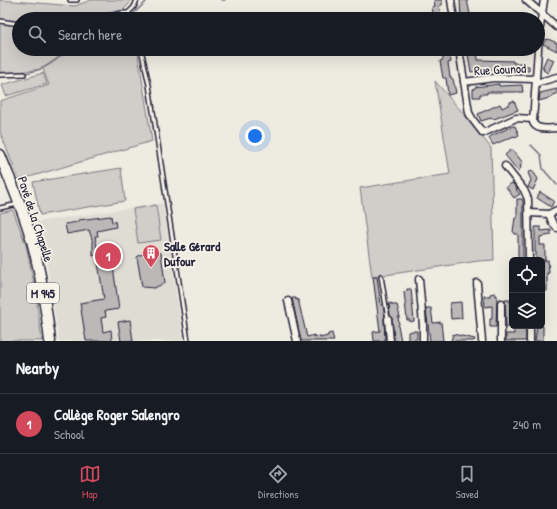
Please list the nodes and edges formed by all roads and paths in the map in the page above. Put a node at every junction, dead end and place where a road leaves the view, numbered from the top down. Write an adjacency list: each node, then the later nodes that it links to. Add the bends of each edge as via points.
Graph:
1 (70, 0): 2 (lane)
2 (77, 0)
3 (137, 0): 7 (lane)
4 (451, 0): 8 (street)
5 (526, 0): 9 (street)
6 (544, 0): 10 (street)
7 (130, 12)
8 (453, 12)
9 (540, 12)
10 (542, 12)
11 (545, 17): 14 (street)
12 (0, 21): 13 (lane)
13 (12, 23)
14 (557, 27)
15 (143, 56): 42 (lane)
16 (460, 56): 22 (street)
17 (538, 56): 21 (street)
18 (24, 74): 19 (lane)
19 (0, 75)
20 (557, 78): 21 (street, Rue Gounod)
21 (536, 81): 22 (street, Rue Gounod, via 494,78); 23 (street)
22 (464, 82): 23 (street, via 470,115 483,133 516,118)
23 (533, 119): 24 (street, via 537,127)
24 (557, 128)
25 (0, 155): 27 (main road, Pavé de la Chapelle / M 945)
26 (505, 166): 30 (street, via 526,193)
27 (20, 204): 28 (lane); 41 (main road, Pavé de la Chapelle / M 945, via 38,266)
28 (0, 208)
29 (557, 210): 31 (street)
30 (528, 213): 31 (street); 33 (street)
31 (549, 214): 32 (street)
32 (557, 228)
33 (529, 257)
34 (381, 276): 39 (lane)
35 (419, 279): 45 (street)
36 (477, 283): 46 (street)
37 (288, 301): 43 (street)
38 (501, 303): 47 (street)
39 (388, 319): 44 (street)
40 (530, 329): 48 (street)
41 (50, 341)
42 (188, 341)
43 (297, 341)
44 (390, 341)
45 (423, 341)
46 (482, 341)
47 (502, 341)
48 (530, 341)

